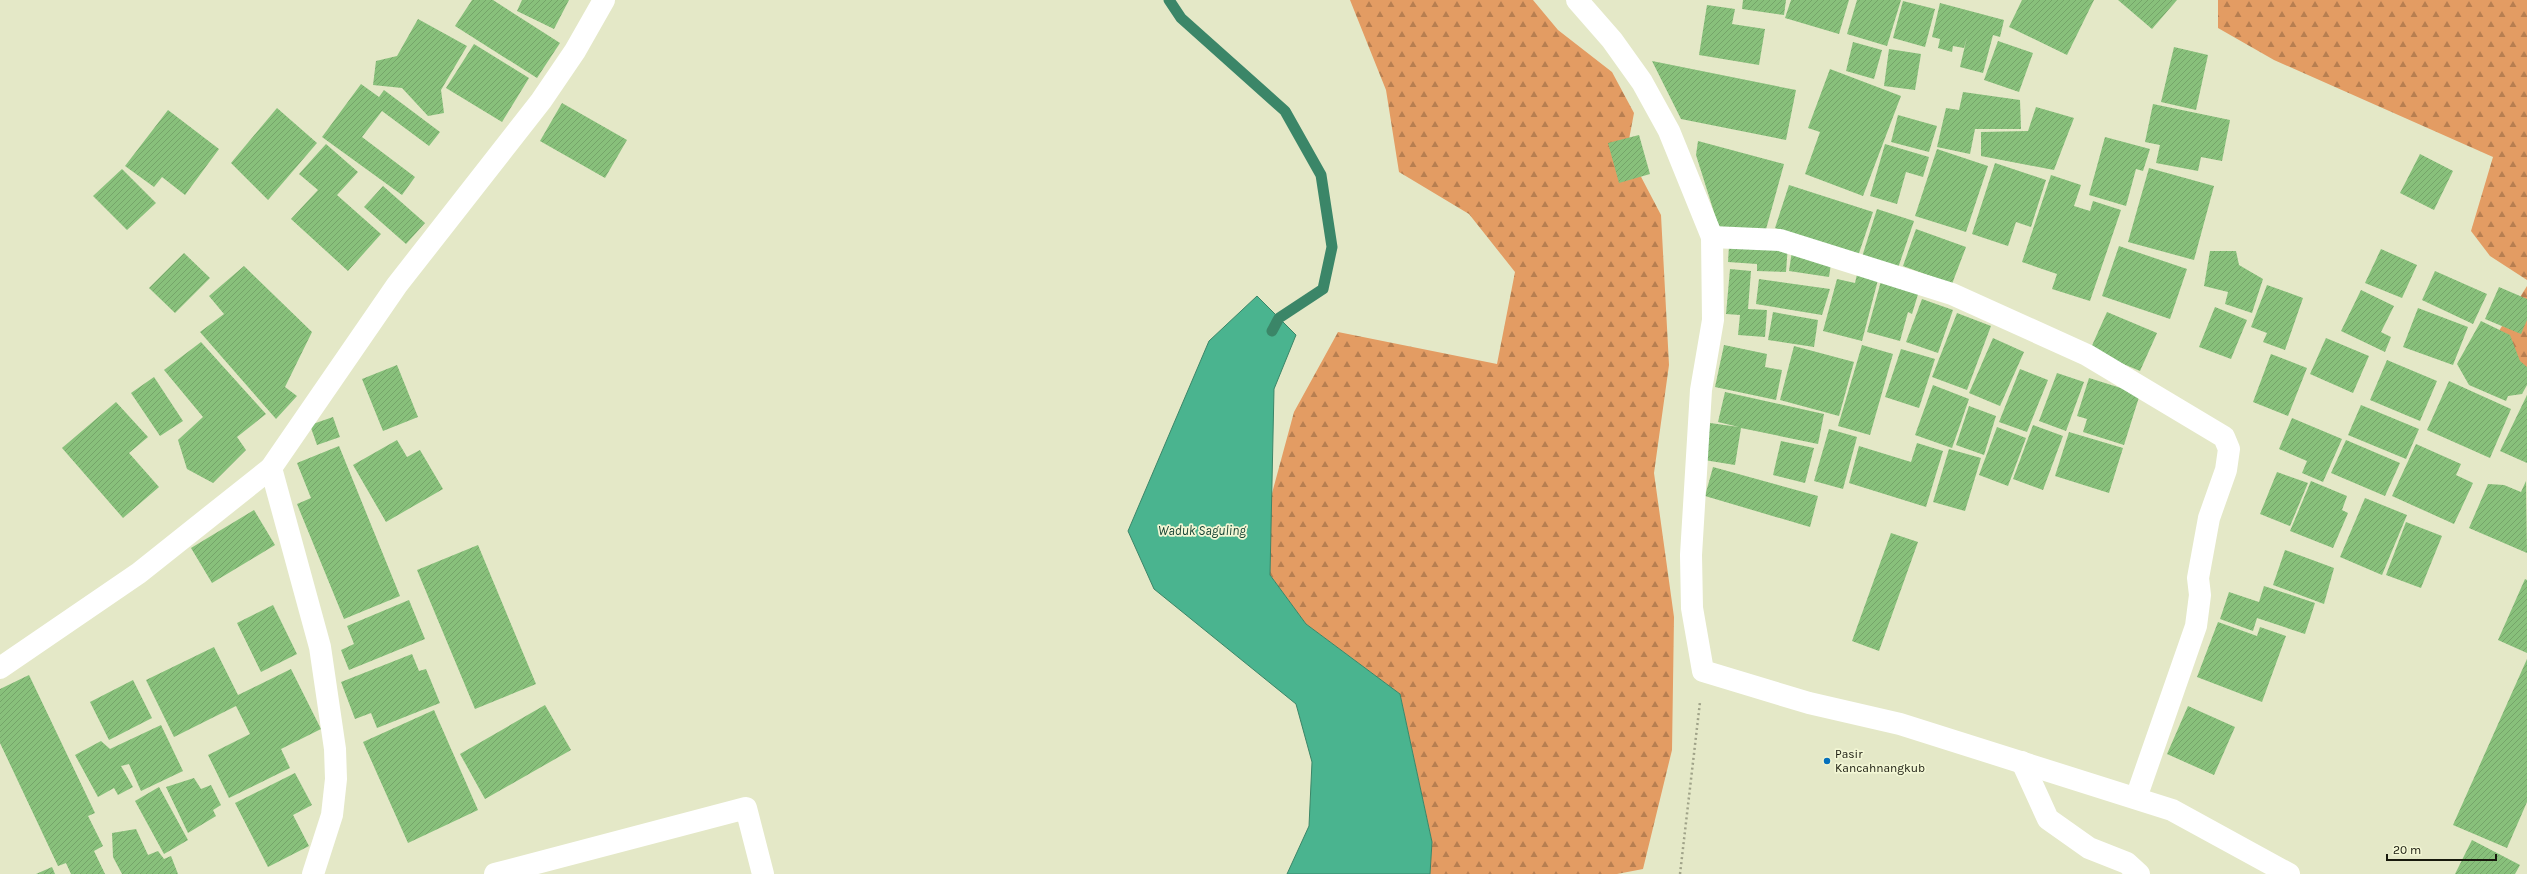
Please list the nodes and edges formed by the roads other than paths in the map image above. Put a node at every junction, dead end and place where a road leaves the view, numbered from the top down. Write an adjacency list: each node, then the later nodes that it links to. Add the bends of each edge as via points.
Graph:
1 (604, 0): 4 (street, via 575,51 541,100 397,285)
2 (1577, 0): 3 (street, via 1612,40 1642,82 1669,131)
3 (1712, 237): 6 (street, via 1713,320 1701,390 1690,555 1692,608 1703,671 1809,703 1900,724); 7 (street, via 1780,240 1952,294 2087,355 2224,437 2229,449 2226,470 2209,518 2198,578 2200,595 2196,626)
4 (271, 468): 5 (street, via 139,573); 8 (street, via 320,647 335,749 336,779 332,815)
5 (0, 668)
6 (2022, 762): 7 (street); 11 (street, via 2048,819 2089,848 2127,863)
7 (2136, 798): 12 (street, via 2172,810)
8 (313, 874)
9 (495, 874): 10 (street, via 746,808)
10 (763, 874)
11 (2139, 874)
12 (2289, 874)

